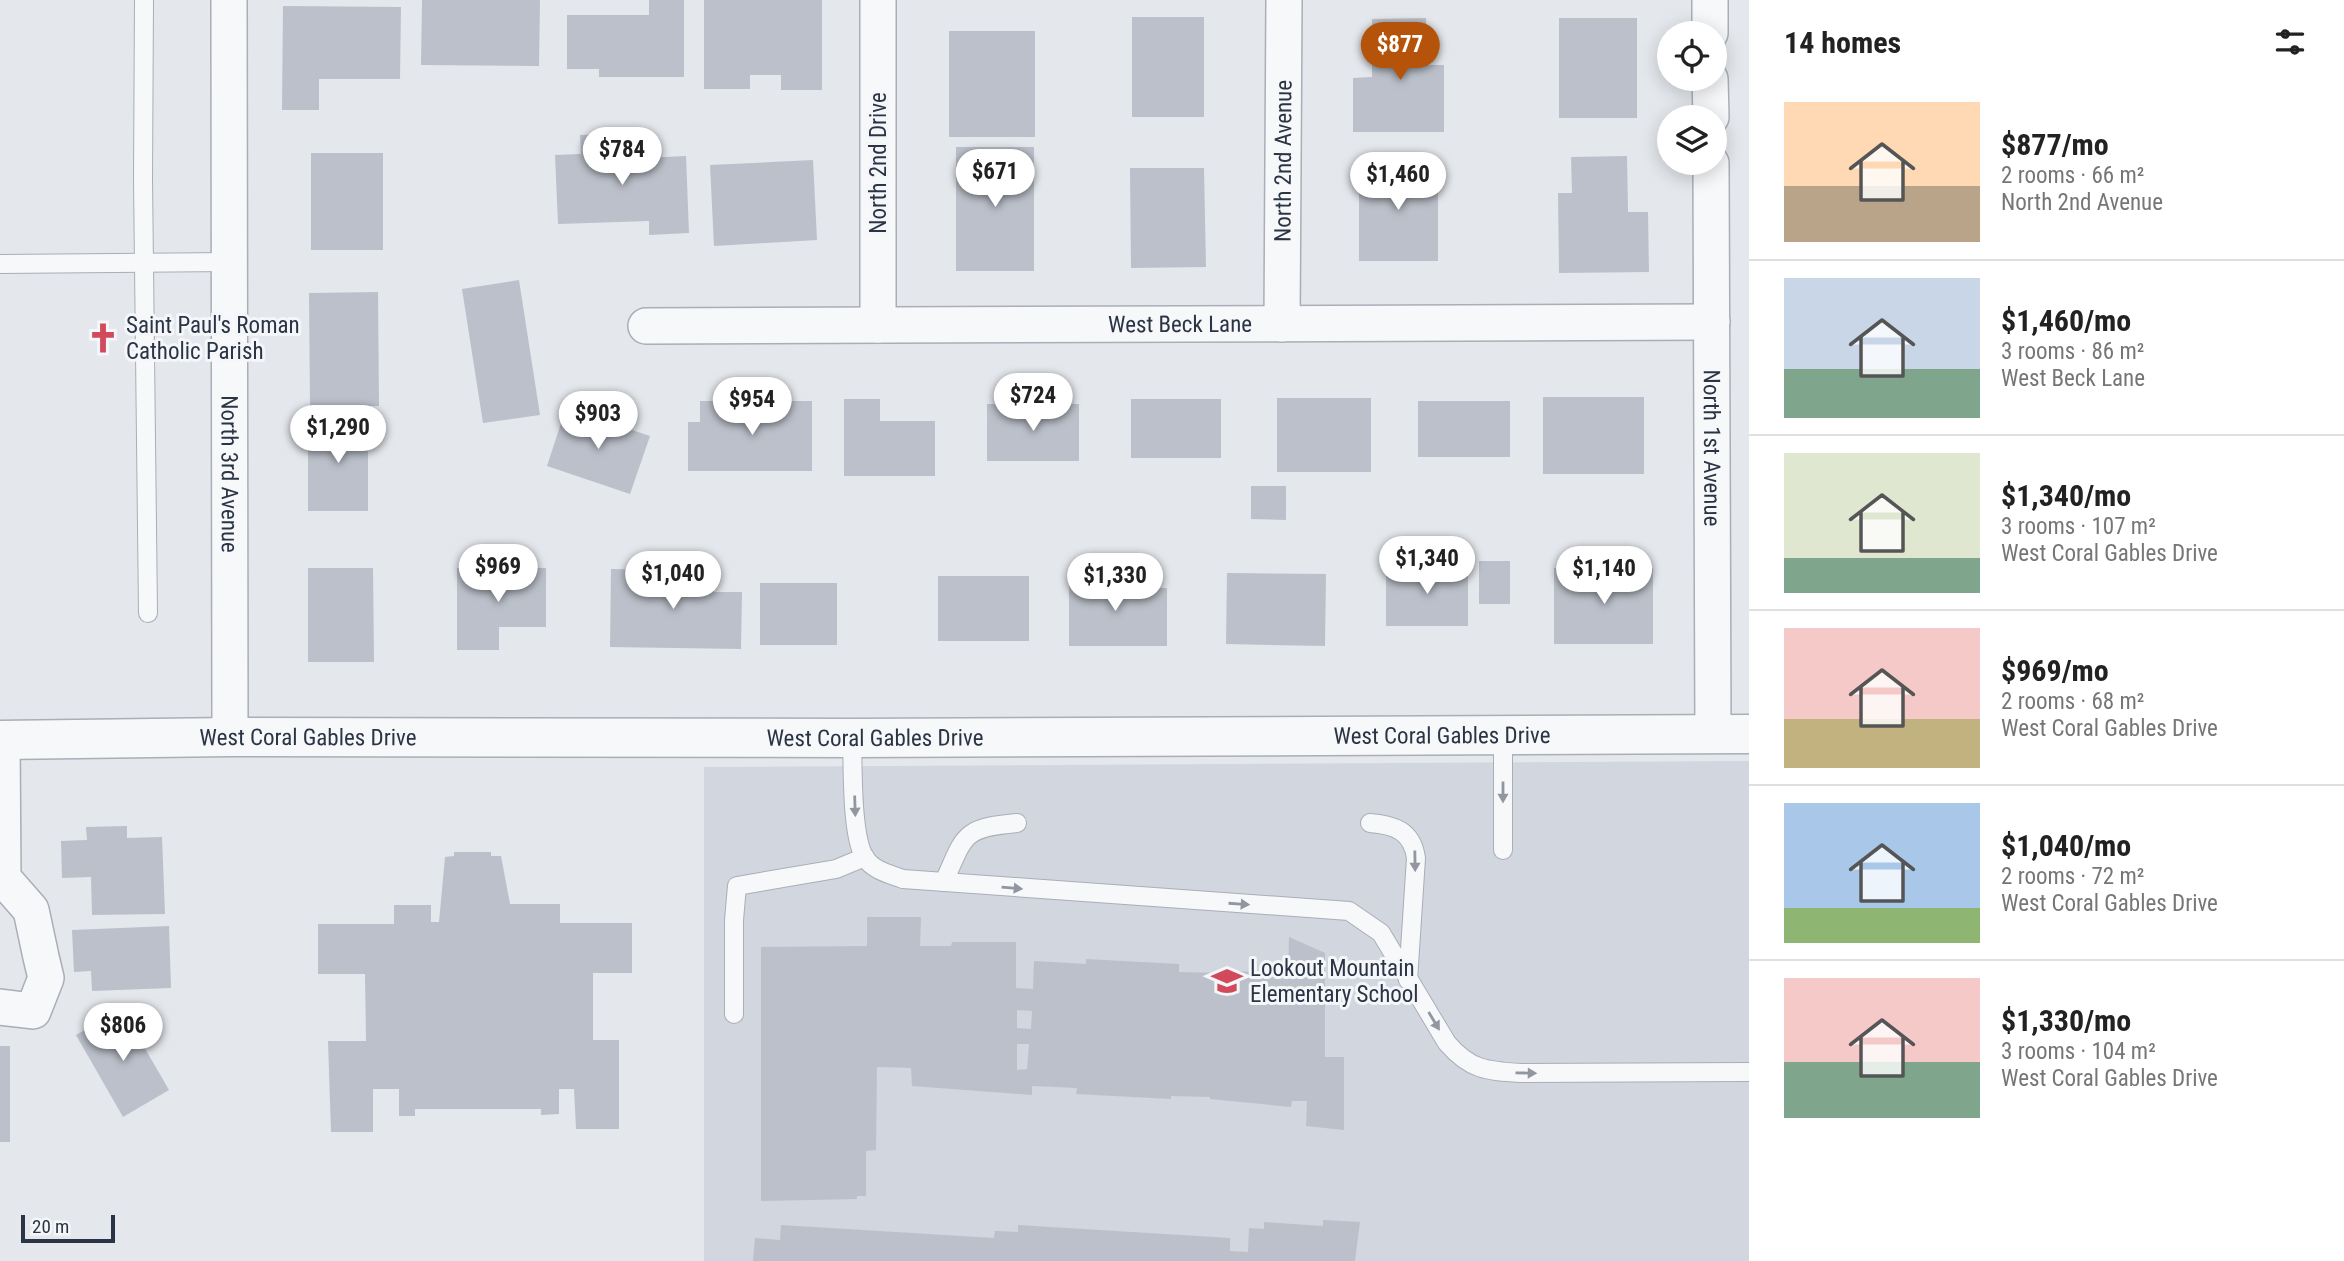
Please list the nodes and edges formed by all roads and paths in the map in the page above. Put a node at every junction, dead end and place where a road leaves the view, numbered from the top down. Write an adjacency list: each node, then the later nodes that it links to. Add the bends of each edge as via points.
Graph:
1 (144, 0): 9 (lane)
2 (229, 0): 8 (street, North 3rd Avenue)
3 (878, 0): 14 (street, North 2nd Drive)
4 (1284, 0): 12 (street, North 2nd Avenue)
5 (1710, 0): 6 (street)
6 (1710, 21)
7 (1711, 175): 11 (street, North 1st Avenue)
8 (229, 262): 9 (lane); 18 (street, North 3rd Avenue)
9 (145, 263): 10 (lane); 15 (lane)
10 (0, 264)
11 (1713, 322): 12 (street, West Beck Lane); 17 (street, North 1st Avenue)
12 (1282, 324): 14 (street, West Beck Lane)
13 (646, 326): 14 (street, West Beck Lane)
14 (878, 326)
15 (148, 613)
16 (1503, 734): 17 (street, West Coral Gables Drive); 19 (street, West Coral Gables Drive); 23 (lane, one-way to 23)
17 (1731, 734)
18 (230, 737): 19 (street, West Coral Gables Drive); 20 (street, West Coral Gables Drive)
19 (852, 738): 24 (lane, one-way to 24, via 856,819)
20 (1, 740): 25 (street)
21 (1017, 823): 26 (lane, via 972,831)
22 (1370, 823): 27 (lane, one-way to 27, via 1390,825 1414,845)
23 (1503, 850)
24 (865, 857): 26 (lane, via 877,869 903,879); 29 (lane, via 836,869 737,886)
25 (2, 879): 28 (street, via 31,909 46,978 33,1011)
26 (944, 882): 27 (lane, one-way to 27, via 1349,911 1381,933)
27 (1408, 980): 30 (lane, one-way to 30, via 1461,1059 1491,1071)
28 (0, 1007)
29 (734, 1014)
30 (1749, 1072)

